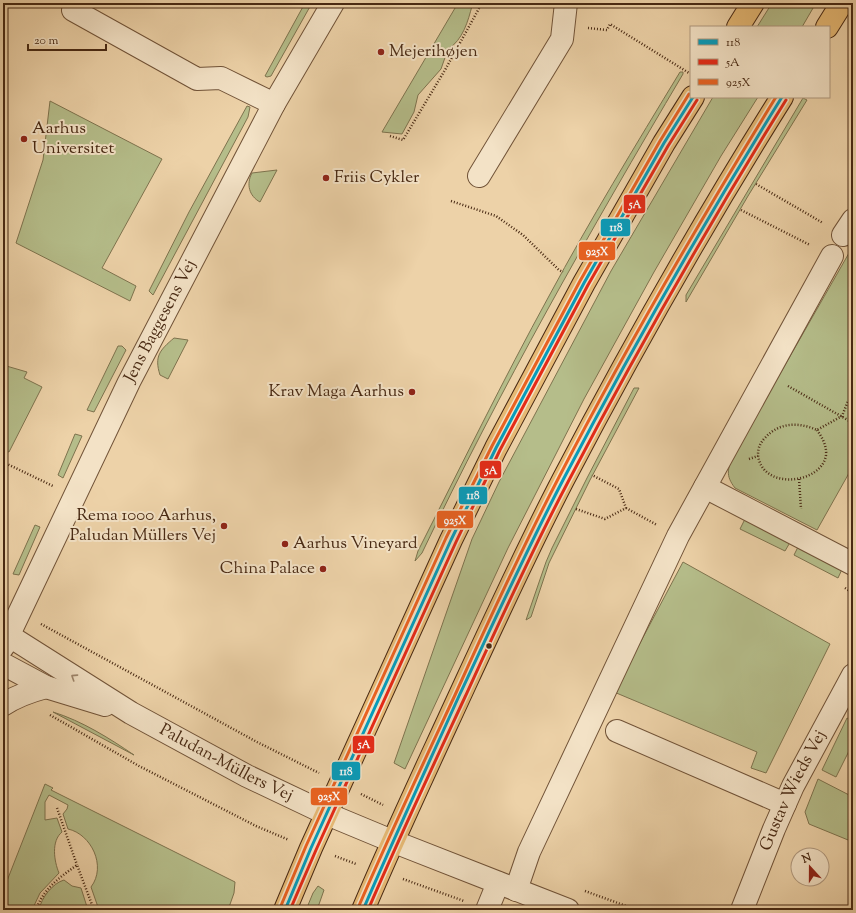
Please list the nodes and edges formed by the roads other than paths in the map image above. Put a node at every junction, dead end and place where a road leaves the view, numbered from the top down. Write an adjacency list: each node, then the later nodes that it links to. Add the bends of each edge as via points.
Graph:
1 (332, 3): 10 (street, Jens Baggesens Vej)
2 (566, 3): 11 (street, via 562,39)
3 (753, 3): 6 (main road)
4 (842, 3): 7 (main road)
5 (73, 10): 10 (street, via 197,79 221,78)
6 (739, 26)
7 (828, 26)
8 (692, 98): 23 (main road, via 584,283 496,448 451,540)
9 (781, 98): 24 (main road, via 719,198 644,330 553,501)
10 (274, 104): 15 (street, Jens Baggesens Vej, via 129,382 20,612)
11 (479, 176)
12 (832, 256): 13 (street)
13 (705, 487): 14 (street); 25 (street, via 678,536 529,852)
14 (853, 564)
15 (5, 638): 20 (street, Paludan-Müllers Vej, one-way to 15)
16 (3, 664): 18 (street, Paludan-Müllers Vej)
17 (853, 675): 22 (street, Gustav Wieds Vej)
18 (46, 687): 19 (street); 20 (street, Paludan-Müllers Vej)
19 (10, 701)
20 (131, 713): 23 (street, Paludan-Müllers Vej, via 247,776)
21 (617, 731): 22 (street)
22 (785, 804): 30 (street, Gustav Wieds Vej)
23 (327, 814): 24 (street, Paludan-Müllers Vej); 26 (main road)
24 (392, 841): 25 (street, Paludan-Müllers Vej); 27 (main road)
25 (507, 886): 28 (street); 29 (street, Paludan-Müllers Vej)
26 (285, 910)
27 (363, 910)
28 (487, 910)
29 (568, 910)
30 (742, 910)

